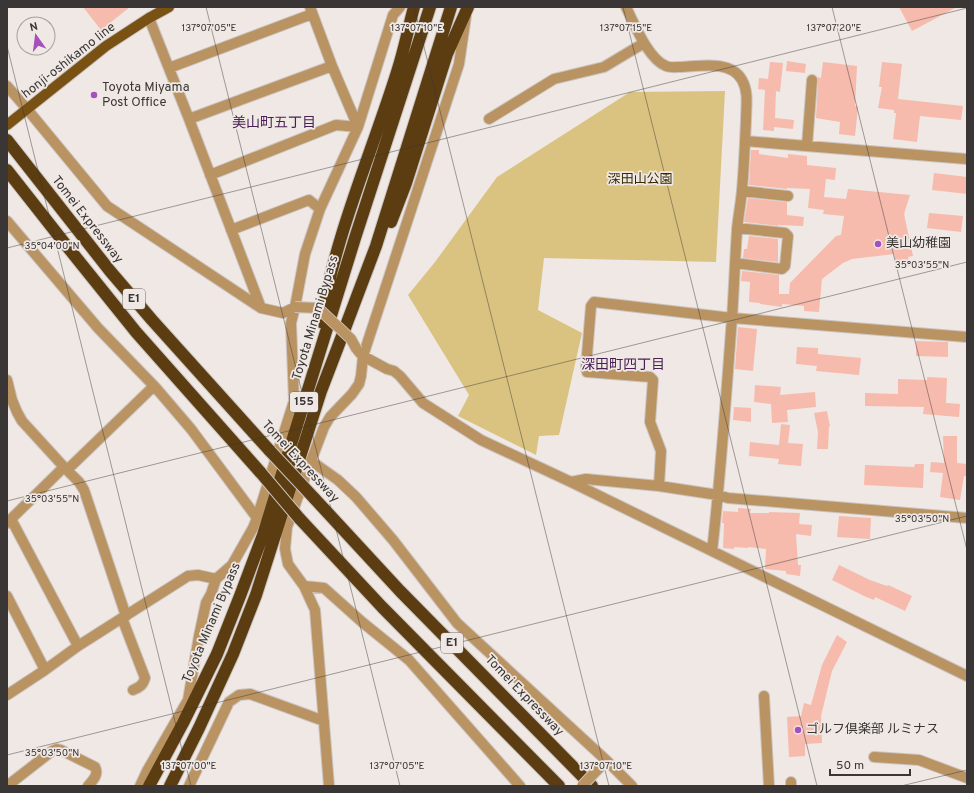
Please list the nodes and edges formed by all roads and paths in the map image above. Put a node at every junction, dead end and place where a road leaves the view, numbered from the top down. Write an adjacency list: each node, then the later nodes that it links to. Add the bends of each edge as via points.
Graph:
1 (169, 7): 9 (main road, honji-oshikamo line)
2 (400, 7): 19 (street, via 393,15)
3 (414, 7): 39 (highway, 155, via 397,71 348,213 329,281)
4 (430, 7): 39 (highway, Toyota Minami Bypass / 155)
5 (451, 7): 37 (highway, Toyota Minami Bypass / 155, via 376,246)
6 (626, 7): 10 (street)
7 (468, 8): 37 (highway, 155, via 447,54 403,190 360,302); 38 (street, via 459,64)
8 (311, 10): 11 (street); 12 (street)
9 (149, 18): 12 (street); 15 (main road, honji-oshikamo line, via 106,46)
10 (644, 43): 17 (street, via 604,67 554,79); 21 (street, via 666,66 720,66 739,75 747,92)
11 (332, 66): 16 (street); 19 (street)
12 (169, 68): 16 (street)
13 (812, 80): 22 (street)
14 (7, 86): 15 (street)
15 (27, 109): 18 (main road, honji-oshikamo line); 34 (street, via 107,206)
16 (189, 119): 25 (street)
17 (489, 119)
18 (7, 125)
19 (358, 127): 25 (street, via 336,125); 28 (street)
20 (7, 140): 75 (highway, Tomei Expressway / E1, bridge, via 110,271 270,451 400,591)
21 (745, 141): 22 (street); 26 (street)
22 (807, 146): 23 (street)
23 (967, 159)
24 (7, 170): 73 (highway, E1, bridge, via 136,332 299,518 382,607)
25 (210, 175): 31 (street)
26 (742, 191): 27 (street); 30 (street)
27 (788, 196)
28 (320, 209): 31 (street, via 309,200); 33 (street, via 305,254)
29 (7, 221): 41 (street, via 98,328)
30 (737, 228): 32 (street); 32 (street, via 785,233 788,236 785,266 782,269)
31 (231, 230): 34 (street)
32 (734, 263): 35 (street)
33 (295, 307): 34 (street, via 283,313); 38 (street, bridge, via 318,308 351,339); 47 (street, via 291,323 294,401)
34 (261, 308)
35 (732, 318): 36 (street); 45 (street, via 594,302 591,306 587,372 650,377 653,380 650,422 660,451); 46 (street)
36 (967, 337)
37 (341, 340): 69 (highway, Toyota Minami Bypass / 155, via 321,391 256,596 233,654)
38 (360, 353): 42 (street, via 359,384 330,417); 44 (street, via 394,371 423,403 481,440)
39 (315, 369): 68 (highway, Toyota Minami Bypass / 155, via 263,535 217,654)
40 (7, 380): 43 (street, via 12,400 22,421)
41 (154, 386): 43 (street); 47 (street, via 191,429)
42 (311, 461): 52 (street, via 287,527 284,549 288,564); 63 (street, via 338,480 356,498 393,540 457,623)
43 (66, 468): 49 (street); 54 (street, via 84,490)
44 (571, 482): 45 (street, via 586,479); 50 (street)
45 (658, 486): 46 (street)
46 (718, 495): 48 (street, via 728,498); 50 (street)
47 (257, 518): 51 (street, via 232,565)
48 (967, 518)
49 (9, 521): 55 (street)
50 (712, 551): 57 (street)
51 (216, 579): 54 (street, via 198,575 188,576); 67 (street, via 206,603 188,700)
52 (304, 586): 61 (street, via 315,610); 72 (street, via 324,588 409,660)
53 (7, 596): 56 (street)
54 (124, 617): 55 (street); 58 (street, via 145,678 140,687)
55 (78, 646): 56 (street)
56 (45, 670): 59 (street)
57 (967, 676)
58 (133, 690)
59 (7, 695)
60 (764, 696): 77 (street)
61 (324, 721): 70 (street, via 250,694 239,695 228,702); 71 (street)
62 (874, 757): 64 (street, via 919,760)
63 (604, 764): 74 (street, bridge); 76 (street)
64 (967, 778)
65 (7, 786): 66 (street, via 57,749 95,767 97,775)
66 (88, 786)
67 (140, 786)
68 (149, 786)
69 (170, 786)
70 (189, 786)
71 (329, 786)
72 (520, 786)
73 (559, 786)
74 (582, 786)
75 (592, 786)
76 (632, 786)
77 (769, 786)

